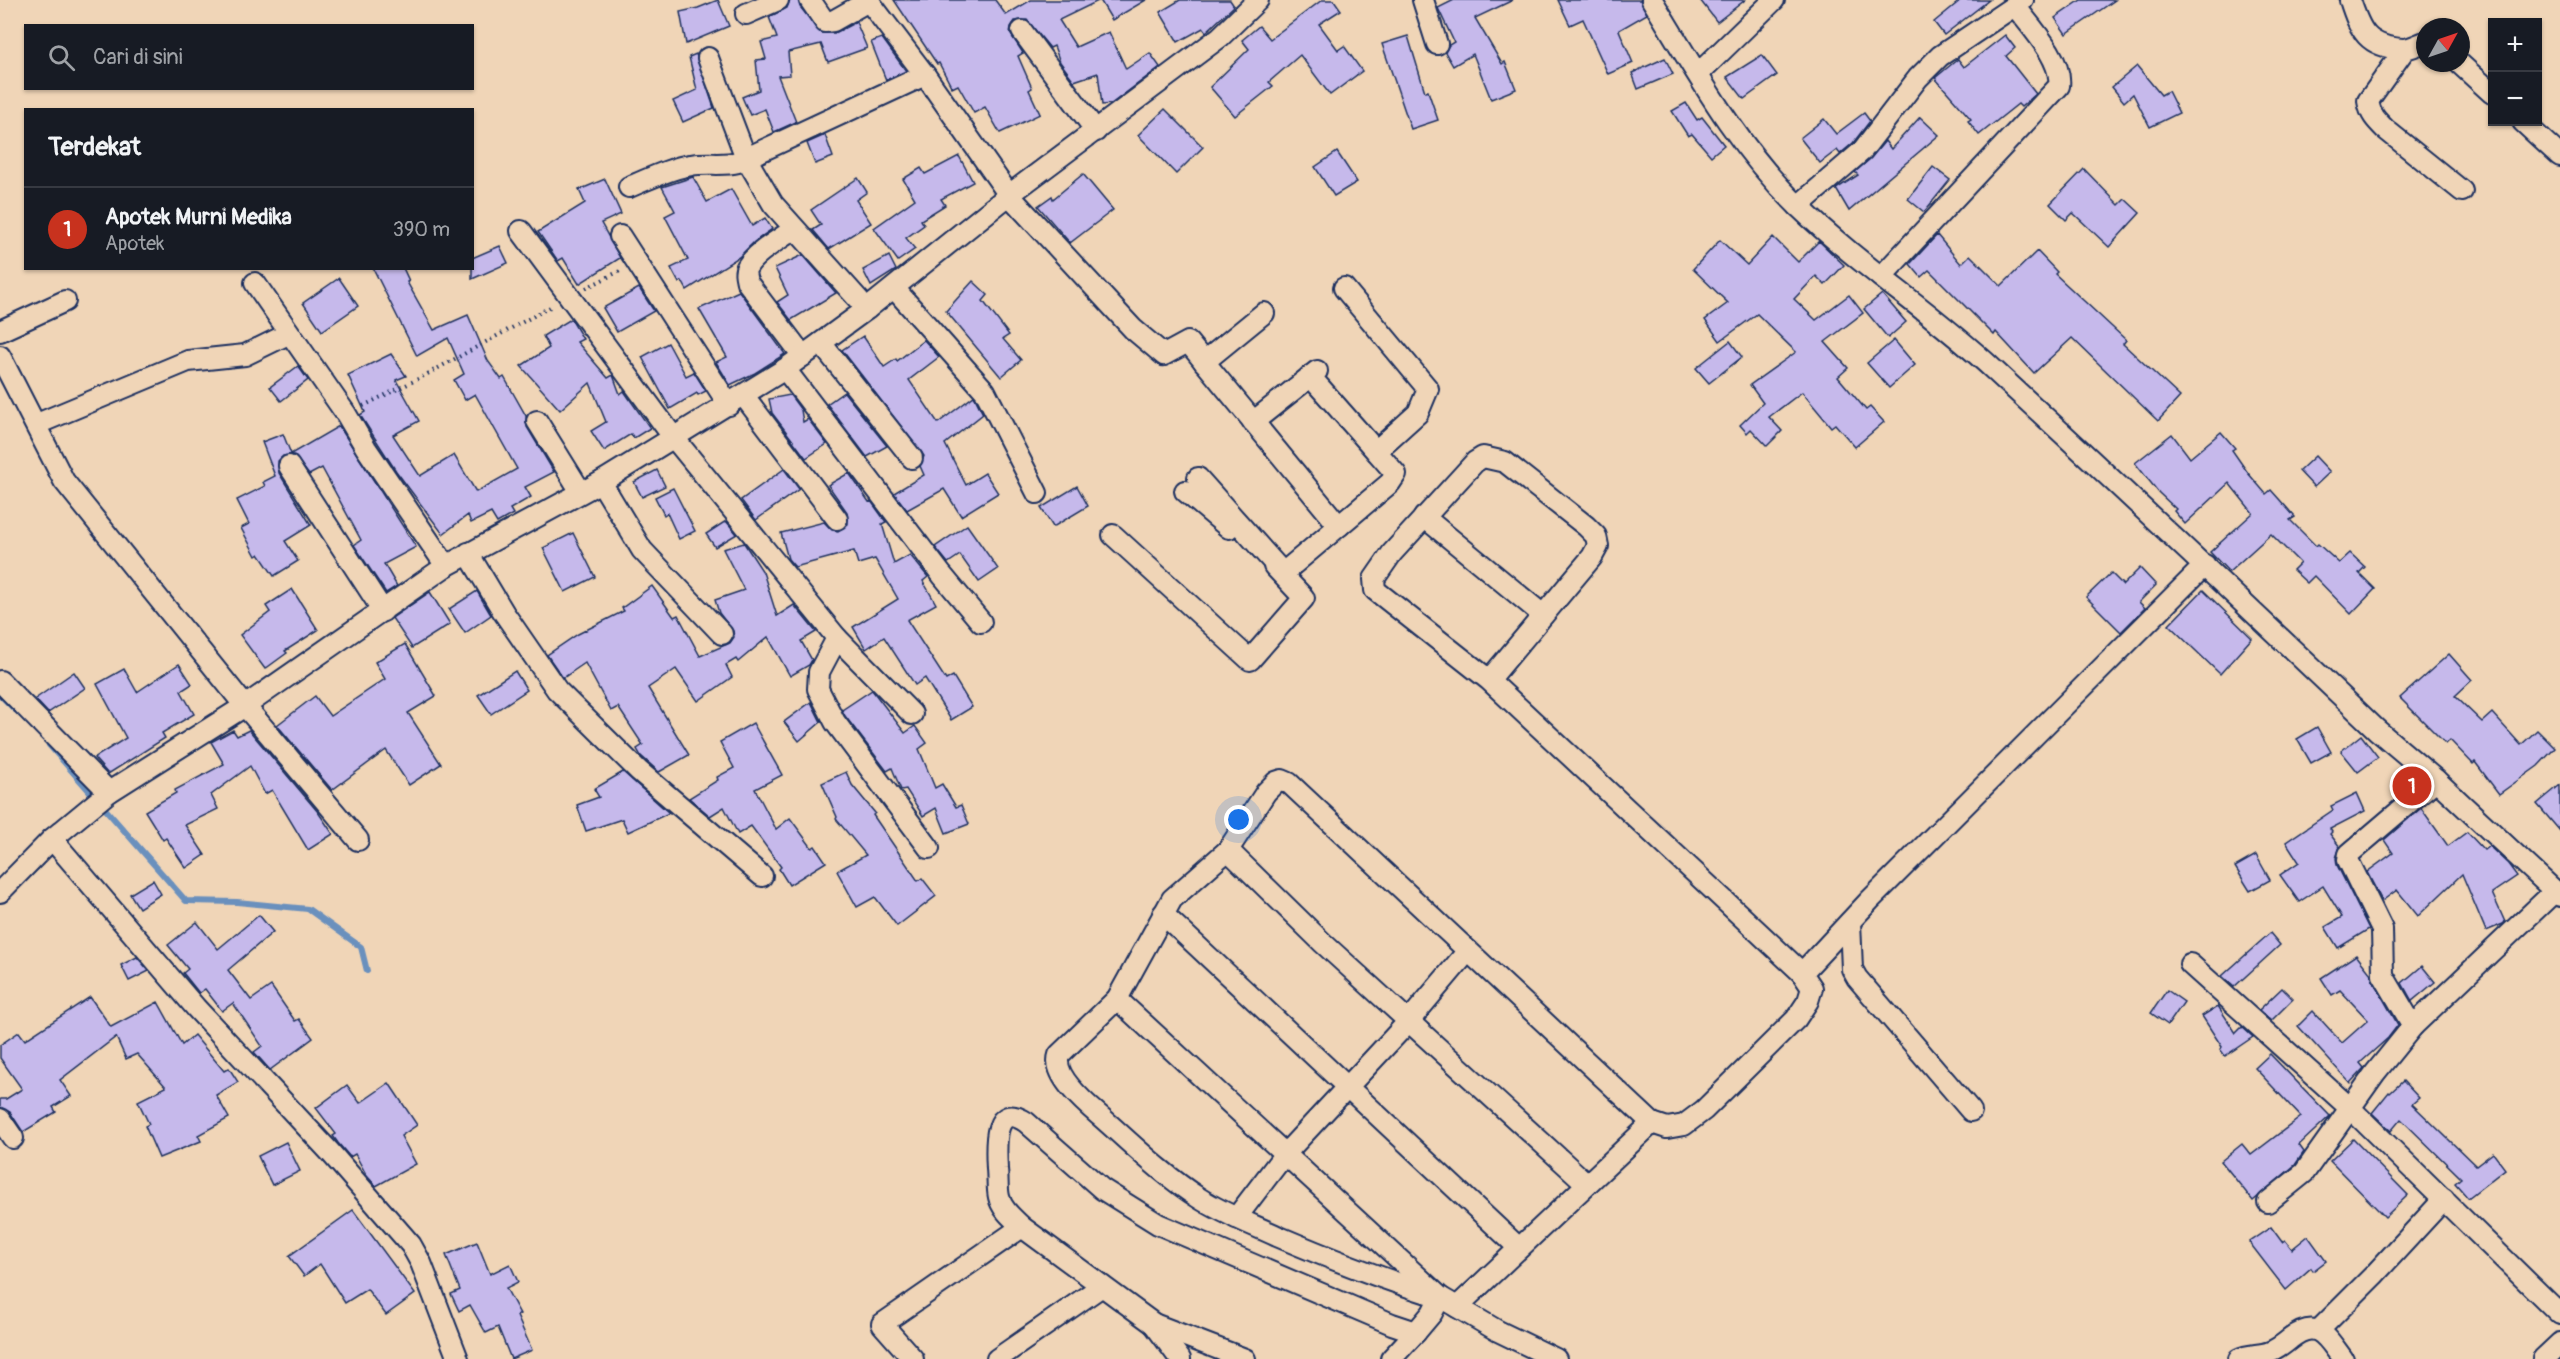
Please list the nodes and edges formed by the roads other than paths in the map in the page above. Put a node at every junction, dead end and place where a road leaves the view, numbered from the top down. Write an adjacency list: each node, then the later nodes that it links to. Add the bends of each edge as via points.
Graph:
1 (778, 0): 10 (street)
2 (810, 0): 3 (street, via 825,22)
3 (869, 0): 18 (street)
4 (1258, 0): 21 (street, via 1220,37)
5 (1423, 0): 12 (street)
6 (1652, 0): 17 (street)
7 (1774, 0): 17 (street)
8 (2350, 0): 14 (street, via 2365,36 2375,43)
9 (2019, 3): 27 (street, via 1940,56 1918,78 1862,151); 31 (street, via 2061,74 2058,86)
10 (746, 14)
11 (1022, 31): 21 (street)
12 (1437, 44)
13 (2416, 45): 14 (street)
14 (2405, 49): 25 (street, via 2368,101 2369,108 2385,129)
15 (708, 58): 23 (street)
16 (2469, 72): 19 (street)
17 (1698, 74): 27 (street, via 1755,160)
18 (925, 75): 23 (street); 26 (street)
19 (2488, 89)
20 (2527, 126): 22 (street)
21 (1096, 131): 26 (street)
22 (2560, 156)
23 (746, 158): 24 (street, via 729,165 693,164); 28 (street, via 773,204)
24 (629, 188)
25 (2462, 191)
26 (1009, 195): 33 (street); 43 (street, via 1133,329 1164,355 1188,342)
27 (1798, 206): 31 (street)
28 (794, 229): 36 (street); 42 (street, via 762,252 747,267 745,275)
29 (521, 231): 49 (street)
30 (620, 236): 45 (street)
31 (1881, 277): 62 (street, via 1985,361)
32 (255, 282): 39 (street)
33 (894, 288): 36 (street); 56 (street, via 985,391)
34 (1344, 288): 50 (street, via 1428,388 1418,413)
35 (65, 301): 38 (street)
36 (867, 309): 40 (street)
37 (1264, 313): 43 (street)
38 (0, 331)
39 (288, 334): 48 (street, via 244,355 188,361); 63 (street)
40 (821, 343): 42 (street); 51 (street)
41 (0, 356): 48 (street)
42 (803, 356): 44 (street)
43 (1204, 362): 47 (street)
44 (785, 369): 45 (street); 67 (street)
45 (736, 401): 49 (street); 58 (street)
46 (537, 422): 55 (street)
47 (1253, 422): 50 (street, via 1314,373); 59 (street)
48 (37, 424): 72 (street, via 64,481)
49 (674, 438): 53 (street); 69 (street)
50 (1376, 452): 59 (street, via 1396,474)
51 (912, 458)
52 (289, 466): 65 (street)
53 (601, 482): 55 (street); 68 (street, via 642,550)
54 (1191, 484): 64 (street)
55 (581, 492): 61 (street)
56 (1038, 493)
57 (1424, 517): 66 (street); 66 (street, via 1483,457 1505,462 1586,526 1596,536 1598,546); 70 (street, via 1374,579 1375,590)
58 (837, 519)
59 (1339, 526): 64 (street)
60 (1113, 535): 64 (street, via 1250,660 1304,597)
61 (468, 553): 63 (street); 80 (street, via 557,690 639,771)
62 (2205, 565): 74 (street, via 2369,722); 84 (street)
63 (446, 566): 65 (street)
64 (1283, 573)
65 (383, 610): 72 (street)
66 (1543, 615): 70 (street)
67 (981, 622)
68 (722, 634)
69 (837, 638): 73 (street); 78 (street, via 819,672 818,688 835,722)
70 (1489, 680): 87 (street)
71 (0, 681): 75 (street)
72 (245, 706): 75 (street); 77 (street)
73 (912, 714)
74 (2436, 780): 82 (street); 90 (street, via 2349,854 2382,929 2383,975)
75 (107, 794): 76 (street)
76 (52, 839): 81 (street); 111 (street, via 196,1008 411,1245)
77 (358, 840)
78 (929, 848)
79 (1228, 850): 83 (street, via 1172,899); 85 (street, via 1271,786 1282,780); 89 (street)
80 (762, 876)
81 (0, 892)
82 (2557, 893): 90 (street)
83 (1163, 915): 88 (street); 91 (street)
84 (1850, 922): 87 (street); 93 (street, via 1852,969 1857,978)
85 (1467, 952): 89 (street); 95 (street)
86 (2190, 964): 92 (street)
87 (1802, 973): 95 (street, via 1812,988 1796,1019 1684,1125 1667,1128)
88 (1117, 999): 97 (street); 101 (street, via 1059,1055 1059,1072 1087,1105 1172,1178)
89 (1408, 1021): 91 (street); 98 (street)
90 (2413, 1026): 92 (street)
91 (1348, 1087): 97 (street); 103 (street)
92 (2350, 1108): 99 (street); 100 (street, via 2304,1173)
93 (1971, 1111)
94 (0, 1119): 96 (street)
95 (1652, 1124): 98 (street)
96 (13, 1138)
97 (1284, 1155): 101 (street); 105 (street)
98 (1586, 1183): 103 (street)
99 (2444, 1199): 106 (street); 108 (street)
100 (2268, 1202)
101 (1236, 1218): 105 (street)
102 (1022, 1227): 104 (street); 109 (street, via 1005,1210 999,1197 996,1141 1008,1116 1026,1122 1102,1189 1158,1224); 112 (street, via 882,1324)
103 (1520, 1248): 105 (street)
104 (1102, 1286): 107 (street); 113 (street)
105 (1442, 1305): 109 (street); 117 (street)
106 (2560, 1314)
107 (1154, 1324): 114 (street); 115 (street)
108 (2319, 1330): 118 (street, via 2302,1329 2269,1353 2248,1354); 119 (street)
109 (1416, 1332): 116 (street)
110 (2560, 1343): 120 (street)
111 (458, 1359)
112 (913, 1359)
113 (997, 1359)
114 (1180, 1359)
115 (1245, 1359)
116 (1391, 1359)
117 (1556, 1359)
118 (2239, 1359)
119 (2343, 1359)
120 (2543, 1359)

